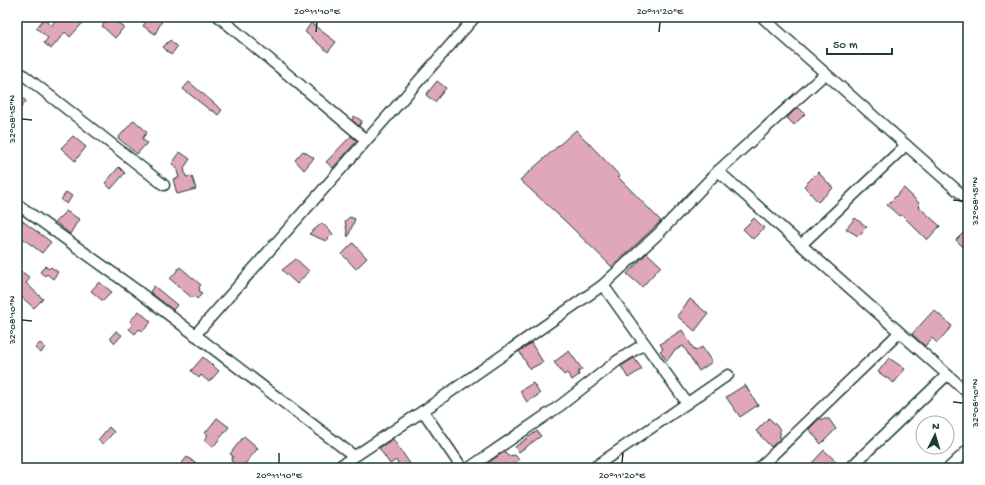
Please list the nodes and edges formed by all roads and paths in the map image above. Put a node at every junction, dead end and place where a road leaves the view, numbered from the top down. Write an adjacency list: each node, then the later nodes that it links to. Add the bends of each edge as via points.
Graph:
1 (219, 17): 6 (street)
2 (475, 17): 6 (street)
3 (762, 17): 5 (street)
4 (17, 70): 9 (street)
5 (825, 74): 7 (street); 8 (street)
6 (366, 140): 15 (street)
7 (906, 145): 10 (street); 12 (street)
8 (718, 171): 12 (street); 13 (street, via 660,232)
9 (164, 184)
10 (968, 200)
11 (17, 204): 15 (street)
12 (800, 245): 14 (street)
13 (603, 285): 16 (street); 21 (street)
14 (899, 333): 17 (street); 28 (street)
15 (195, 335): 23 (street)
16 (644, 344): 20 (street); 26 (street)
17 (947, 374): 19 (street); 29 (street)
18 (728, 375): 20 (street)
19 (968, 393)
20 (687, 404): 27 (street)
21 (423, 411): 23 (street); 25 (street)
22 (968, 450): 30 (street)
23 (354, 456): 24 (street)
24 (337, 468)
25 (462, 468)
26 (469, 468)
27 (593, 468)
28 (759, 468)
29 (850, 468)
30 (949, 468)

